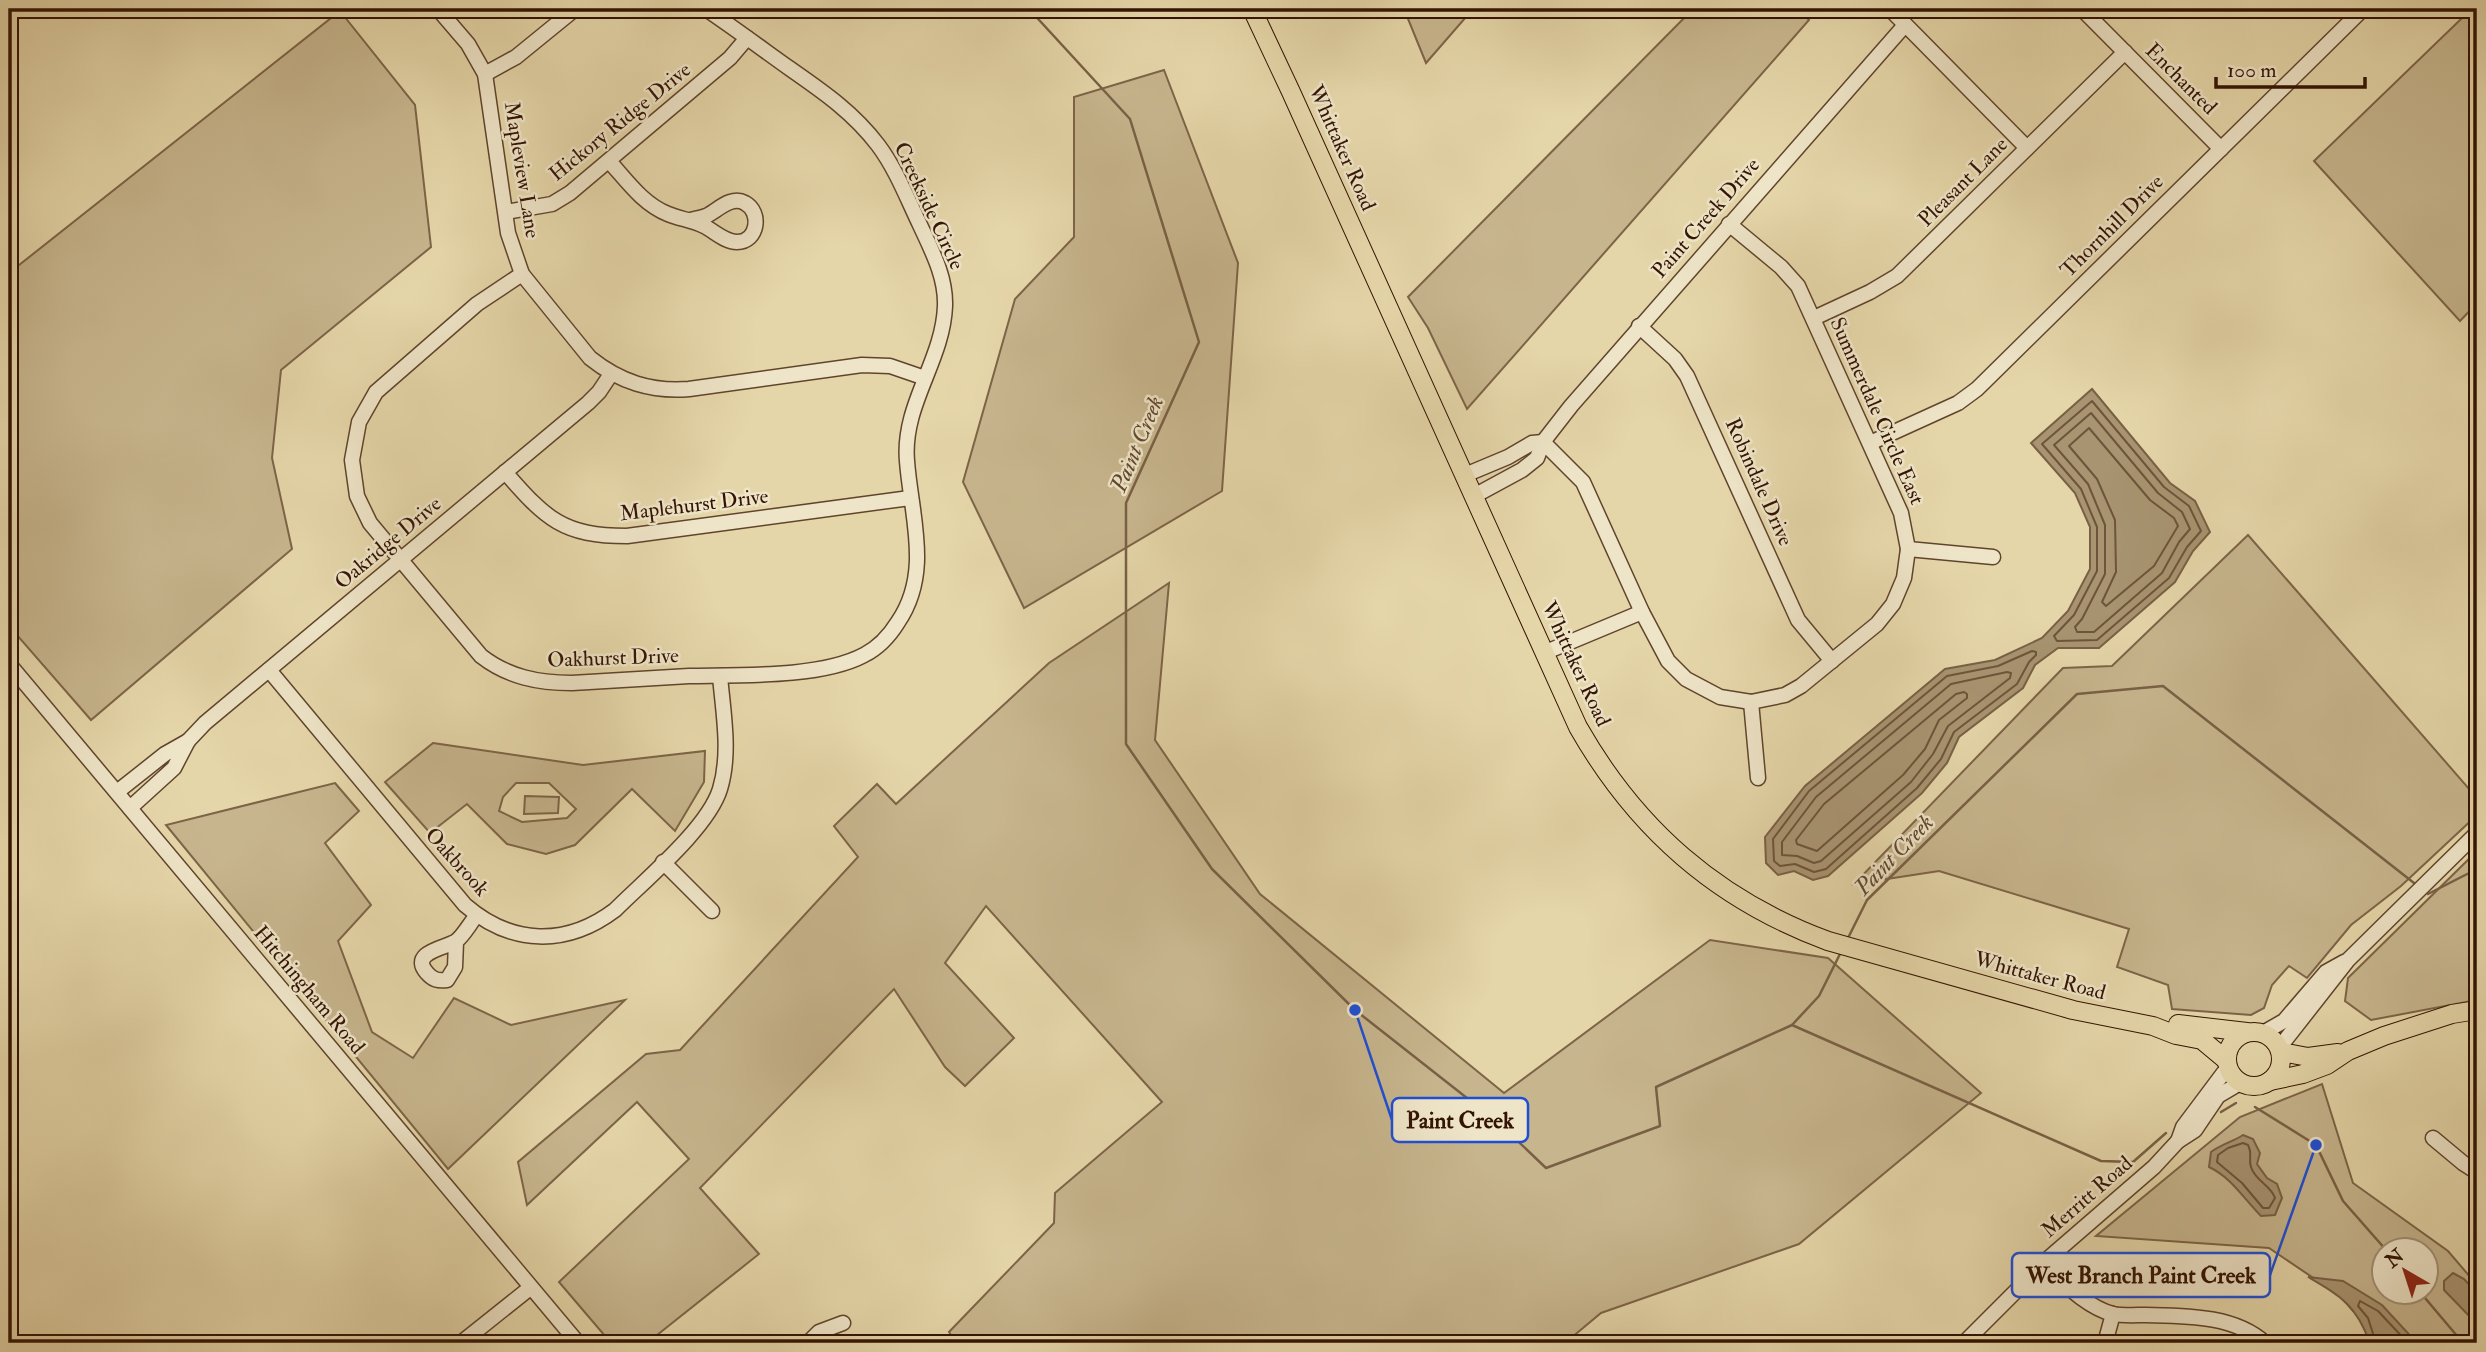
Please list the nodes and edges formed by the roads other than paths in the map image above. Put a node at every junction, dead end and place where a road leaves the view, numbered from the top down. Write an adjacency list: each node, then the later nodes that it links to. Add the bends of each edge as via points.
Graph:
1 (438, 9): 11 (street, Mapleview Lane)
2 (575, 9): 11 (street, via 516,57)
3 (706, 9): 9 (street, Creekside Circle)
4 (1252, 9): 26 (main road, Whittaker Road)
5 (1890, 9): 8 (street)
6 (2082, 9): 10 (street, Enchanted)
7 (2363, 9): 13 (street, Thornhill Drive)
8 (1905, 25): 12 (street); 17 (street, Paint Creek Drive)
9 (747, 38): 14 (street, Hickory Ridge Drive, via 730,58); 22 (street, Creekside Circle, via 845,109 894,171 943,281 940,339)
10 (2125, 52): 12 (street, Pleasant Lane); 13 (street, Enchanted)
11 (485, 74): 15 (street, Mapleview Lane)
12 (2027, 148): 19 (street, Pleasant Lane, via 1896,276)
13 (2221, 149): 24 (street, Thornhill Drive, via 1977,389 1958,403)
14 (609, 161): 15 (street, Hickory Ridge Drive, via 552,204); 16 (street, via 651,206)
15 (506, 212): 18 (street, Mapleview Lane, via 513,255)
16 (690, 220)
17 (1729, 224): 19 (street, Summerdale Circle East, via 1791,277); 20 (street, Paint Creek Drive)
18 (522, 274): 21 (street, Mapleview Lane, via 590,358); 31 (street, Oakhurst Drive, via 477,304 390,378 359,422 352,460 357,496 370,523)
19 (1814, 318): 24 (street, Summerdale Circle East)
20 (1639, 326): 23 (street, Paint Creek Drive); 34 (street, Robindale Drive, via 1687,376 1798,620)
21 (611, 374): 22 (street, Mapleview Lane, via 644,387 675,390 862,365 890,366); 25 (street, Oakridge Drive, via 588,403)
22 (925, 378): 28 (street, Creekside Circle, via 905,444)
23 (1543, 442): 26 (street, Paint Creek Drive); 27 (street, Paint Creek Drive, via 1531,464); 32 (street, via 1583,482)
24 (1870, 443): 29 (street, Summerdale Circle East, via 1901,513)
25 (505, 472): 28 (street, Maplehurst Drive, via 544,514 578,532 600,536); 31 (street, Oakridge Drive)
26 (1465, 475): 27 (main road, Whittaker Road)
27 (1474, 496): 33 (main road, Whittaker Road)
28 (910, 498): 37 (street, Oakhurst Drive, via 918,540 916,583 907,609 879,645 821,670)
29 (1908, 549): 30 (street); 34 (street, Summerdale Circle East, via 1904,578 1893,604 1877,624)
30 (1993, 557)
31 (400, 561): 36 (street, Oakridge Drive); 37 (street, Oakhurst Drive, via 481,656 523,678 572,683)
32 (1642, 612): 33 (street); 38 (street, via 1661,652 1686,679 1720,697)
33 (1546, 652): 50 (main road, Whittaker Road, via 1577,727 1618,789 1660,837 1732,895 1828,941 2073,1010)
34 (1832, 661): 38 (street, Summerdale Circle East, via 1785,695)
35 (9, 664): 41 (street, Hitchingham Road)
36 (269, 670): 39 (street, Oakridge Drive); 46 (street, Oakbrook, via 454,894)
37 (720, 676): 44 (street, Oakbrook, via 725,750 720,789 707,816)
38 (1751, 702): 40 (street)
39 (188, 741): 41 (street, Oakridge Drive); 42 (street, Oakridge Drive, via 174,768)
40 (1758, 778)
41 (117, 792): 42 (street, Hitchingham Road)
42 (130, 808): 61 (street, Hitchingham Road)
43 (2477, 834): 48 (street)
44 (663, 862): 45 (street); 46 (street, Oakbrook, via 615,910 592,926 568,934 522,935)
45 (712, 911)
46 (477, 915): 47 (street)
47 (456, 942)
48 (2348, 960): 51 (street, via 2326,972 2284,1021); 52 (street)
49 (2477, 1010): 53 (main road, via 2452,1014)
50 (2153, 1026): 51 (main road, Whittaker Road); 54 (main road, Whittaker Road, via 2202,1040)
51 (2255, 1032): 52 (main road, via 2270,1036); 54 (main road, via 2234,1039)
52 (2280, 1050): 53 (main road, via 2308,1057); 55 (main road, via 2280,1068)
53 (2348, 1051): 55 (main road, via 2315,1069)
54 (2227, 1063): 56 (main road); 58 (street, Merritt Road)
55 (2270, 1081): 56 (main road, via 2256,1086)
56 (2240, 1083): 58 (street, Merritt Road, via 2218,1097 2195,1130)
57 (2433, 1138): 59 (street)
58 (2178, 1141): 60 (street, Merritt Road)
59 (2477, 1172)
60 (2043, 1264): 62 (street, via 2076,1293); 67 (street, Merritt Road)
61 (530, 1288): 64 (street); 65 (street, Hitchingham Road)
62 (2113, 1314): 68 (street); 69 (street, via 2191,1316 2230,1323)
63 (843, 1323): 66 (street, via 819,1332)
64 (461, 1343)
65 (578, 1343)
66 (808, 1343)
67 (1964, 1343)
68 (2105, 1343)
69 (2265, 1343)

